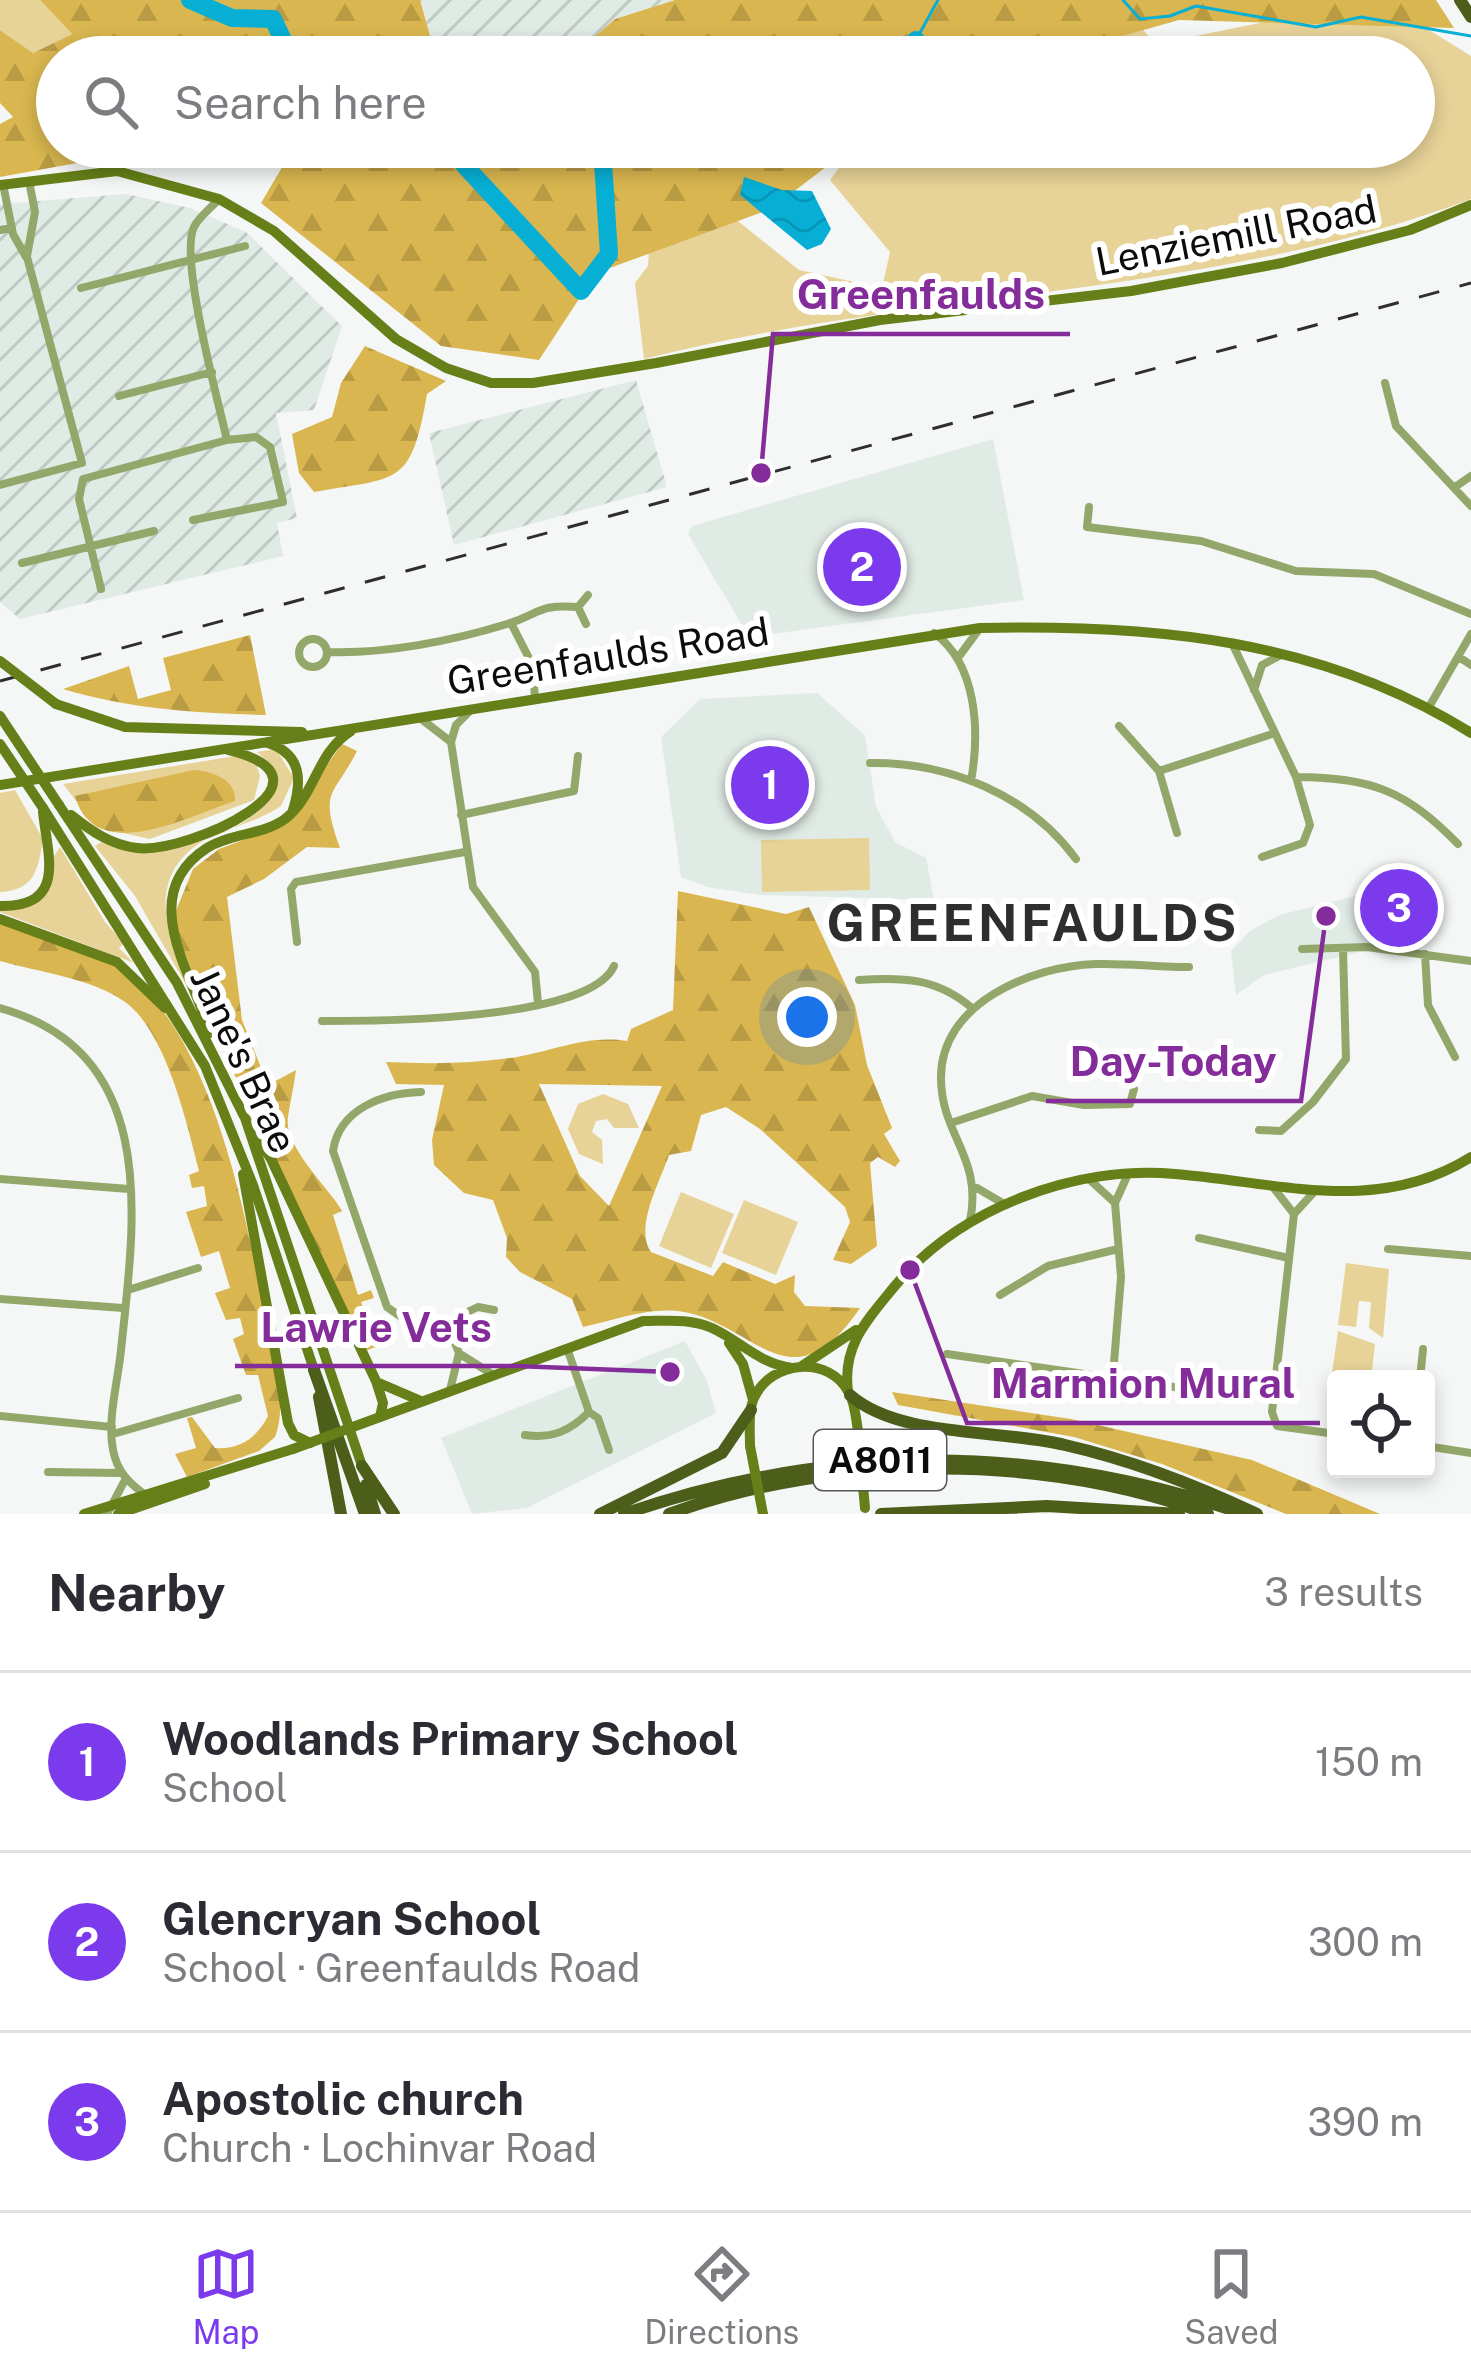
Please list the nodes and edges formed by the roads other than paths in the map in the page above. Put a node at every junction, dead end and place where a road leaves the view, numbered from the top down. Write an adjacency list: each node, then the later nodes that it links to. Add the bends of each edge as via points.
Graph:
1 (29, 181): 2 (main road, Lenziemill Road); 3 (main road, Lenziemill Road, via 117,172); 8 (street, via 35,212)
2 (2, 185): 5 (street)
3 (219, 199): 4 (main road, Lenziemill Road, via 274,231 395,339 491,382 656,363 880,320 1131,291 1282,263 1410,230); 9 (street, via 193,228)
4 (1471, 205)
5 (12, 228): 6 (street); 8 (street)
6 (0, 230)
7 (244, 246): 9 (street)
8 (27, 257): 16 (street, via 82,464)
9 (190, 259): 10 (street); 11 (street)
10 (81, 287)
11 (212, 371): 13 (street); 14 (street)
12 (1385, 383): 17 (street, via 1396,426)
13 (119, 396)
14 (227, 440): 20 (street, via 256,437 270,447 283,502); 22 (street, via 83,479 79,500)
15 (1471, 476): 17 (street)
16 (0, 485)
17 (1455, 487): 18 (street)
18 (1471, 506)
19 (1089, 508): 27 (street, via 1087,527 1201,541 1296,572 1374,574)
20 (193, 520)
21 (154, 531): 22 (street)
22 (90, 546): 23 (street); 24 (street)
23 (22, 563)
24 (101, 589)
25 (588, 595): 26 (street)
26 (578, 607): 28 (street, via 534,608); 29 (street)
27 (1471, 614)
28 (512, 623): 34 (street); 41 (street, via 532,664)
29 (586, 624)
30 (980, 628): 31 (main road, Greenfaulds Road); 33 (main road, Greenfaulds Road, via 1076,626); 36 (street)
31 (933, 633): 36 (street); 41 (main road, Greenfaulds Road)
32 (1471, 634): 37 (street)
33 (1232, 641): 35 (main road, Greenfaulds Road); 40 (street)
34 (328, 652)
35 (1284, 653): 40 (street, via 1262,665); 42 (main road, Greenfaulds Road)
36 (960, 656): 59 (street, via 975,744)
37 (1459, 657): 39 (street); 42 (street)
38 (0, 661): 49 (main road, bridge, via 56,704 124,727)
39 (1471, 665)
40 (1254, 692): 50 (street)
41 (536, 697): 43 (main road, Greenfaulds Road)
42 (1429, 707): 48 (main road, Greenfaulds Road)
43 (472, 709): 45 (main road, Greenfaulds Road); 52 (street)
44 (0, 716): 61 (main road, Jane's Brae, bridge)
45 (419, 717): 47 (main road, Greenfaulds Road); 52 (street)
46 (1119, 725): 57 (street)
47 (359, 727): 49 (main road, Greenfaulds Road); 63 (main road, via 332,746)
48 (1471, 733)
49 (311, 734): 51 (main road)
50 (1272, 734): 57 (street); 58 (street)
51 (265, 742): 54 (main road); 63 (main road, via 297,769)
52 (451, 742): 64 (street)
53 (0, 744): 62 (main road, Jane's Brae, bridge)
54 (220, 748): 60 (main road); 61 (main road, via 266,769 266,802 171,845 117,844)
55 (578, 756): 64 (street, via 574,791)
56 (870, 763): 59 (street)
57 (1159, 771): 65 (street)
58 (1296, 777): 66 (street, via 1384,787 1421,807); 68 (street, via 1310,825 1303,843)
59 (971, 781): 69 (street, via 1027,808)
60 (0, 785)
61 (59, 805): 86 (main road, Jane's Brae, via 177,982)
62 (43, 808): 70 (main road, via 52,851 46,884 28,902); 84 (main road, Jane's Brae)
63 (292, 812): 86 (main road, via 205,849 171,897 172,932)
64 (461, 815): 67 (street)
65 (1178, 833)
66 (1459, 844)
67 (465, 853): 72 (street, via 296,882); 80 (street, via 473,886 535,972)
68 (1262, 857)
69 (1076, 859)
70 (0, 906)
71 (0, 919): 84 (main road, via 117,962)
72 (297, 942)
73 (1302, 949): 74 (street)
74 (1343, 949): 75 (street); 91 (street, via 1346,1059 1281,1131)
75 (1425, 954): 76 (street); 85 (street, via 1428,1005)
76 (1471, 961)
77 (614, 965): 80 (street, via 609,977)
78 (1189, 967): 82 (street, via 1049,970)
79 (859, 980): 82 (street, via 921,980 949,988)
80 (538, 1004): 83 (street, via 417,1021)
81 (0, 1008): 99 (street, via 56,1031 94,1062 129,1154)
82 (972, 1008): 90 (street, via 949,1042 940,1079)
83 (322, 1021)
84 (190, 1038): 92 (main road, Jane's Brae)
85 (1455, 1058)
86 (218, 1059): 89 (main road, Jane's Brae)
87 (1134, 1089): 90 (street, via 1130,1104 1032,1096)
88 (421, 1092): 116 (street, via 392,1094 359,1111 338,1131 333,1150 387,1307 411,1324)
89 (245, 1118): 128 (main road); 147 (main road, Jane's Brae)
90 (951, 1123): 98 (street)
91 (1259, 1130)
92 (237, 1142): 124 (main road, Jane's Brae); 138 (main road)
93 (1469, 1160): 100 (main road, via 1391,1189)
94 (1128, 1174): 95 (main road); 97 (main road); 101 (street)
95 (1088, 1178): 101 (street); 102 (main road)
96 (0, 1179): 99 (street)
97 (1273, 1186): 100 (main road); 103 (street)
98 (977, 1188): 102 (street); 104 (street)
99 (130, 1189): 111 (street)
100 (1314, 1192): 103 (street)
101 (1115, 1203): 106 (street)
102 (1006, 1204): 104 (main road)
103 (1294, 1214): 109 (street)
104 (970, 1223): 117 (main road, via 901,1278)
105 (1199, 1238): 109 (street)
106 (1118, 1249): 112 (street, via 1048,1266); 127 (street)
107 (1388, 1249): 108 (street)
108 (1471, 1256)
109 (1289, 1258): 140 (street, via 1275,1422)
110 (198, 1268): 111 (street)
111 (128, 1290): 114 (street)
112 (1000, 1295)
113 (0, 1299): 114 (street)
114 (123, 1308): 139 (street)
115 (494, 1310): 116 (street, via 478,1307)
116 (446, 1322): 121 (street)
117 (863, 1324): 123 (main road); 131 (main road, via 847,1360)
118 (724, 1336): 119 (main road, via 683,1320 643,1322); 123 (main road, via 755,1358); 134 (main road, via 743,1364)
119 (566, 1346): 126 (main road); 135 (street)
120 (1423, 1349): 125 (street)
121 (459, 1353): 126 (street); 129 (street)
122 (947, 1354): 127 (street)
123 (797, 1367): 131 (main road, via 821,1370); 134 (main road, via 766,1382)
124 (314, 1370): 155 (main road); 156 (main road)
125 (1421, 1370)
126 (493, 1374): 129 (main road)
127 (1113, 1376): 130 (street)
128 (376, 1381): 133 (main road); 137 (main road)
129 (449, 1391): 133 (main road)
130 (1202, 1391)
131 (849, 1393): 152 (main road, bridge); 166 (main road, via 887,1419 1102,1454)
132 (238, 1398): 139 (street)
133 (422, 1401): 137 (main road)
134 (752, 1405): 159 (main road, via 722,1453); 161 (main road, bridge, via 750,1446)
135 (589, 1412): 141 (street, via 573,1428); 144 (street)
136 (0, 1416): 139 (street)
137 (380, 1417): 142 (main road, bridge)
138 (291, 1429): 142 (main road, bridge); 146 (main road)
139 (112, 1431): 149 (street)
140 (1327, 1431)
141 (525, 1435)
142 (310, 1443): 146 (main road, bridge)
143 (1435, 1447): 145 (street)
144 (609, 1450)
145 (1471, 1453)
146 (268, 1457): 150 (main road)
147 (362, 1466): 157 (main road); 158 (main road)
148 (49, 1472): 149 (street)
149 (123, 1476): 150 (street); 151 (street)
150 (152, 1498): 151 (main road)
151 (113, 1511): 154 (main road)
152 (865, 1511)
153 (677, 1512): 164 (main road, A8011, via 821,1478 958,1471 1098,1485)
154 (84, 1514)
155 (341, 1514)
156 (365, 1514)
157 (375, 1514)
158 (394, 1514)
159 (600, 1514)
160 (624, 1514): 165 (main road, A8011, via 794,1469 935,1458 1102,1474)
161 (763, 1514)
162 (881, 1514): 163 (main road, via 1047,1506)
163 (1179, 1514)
164 (1208, 1514)
165 (1244, 1514)
166 (1258, 1514)

